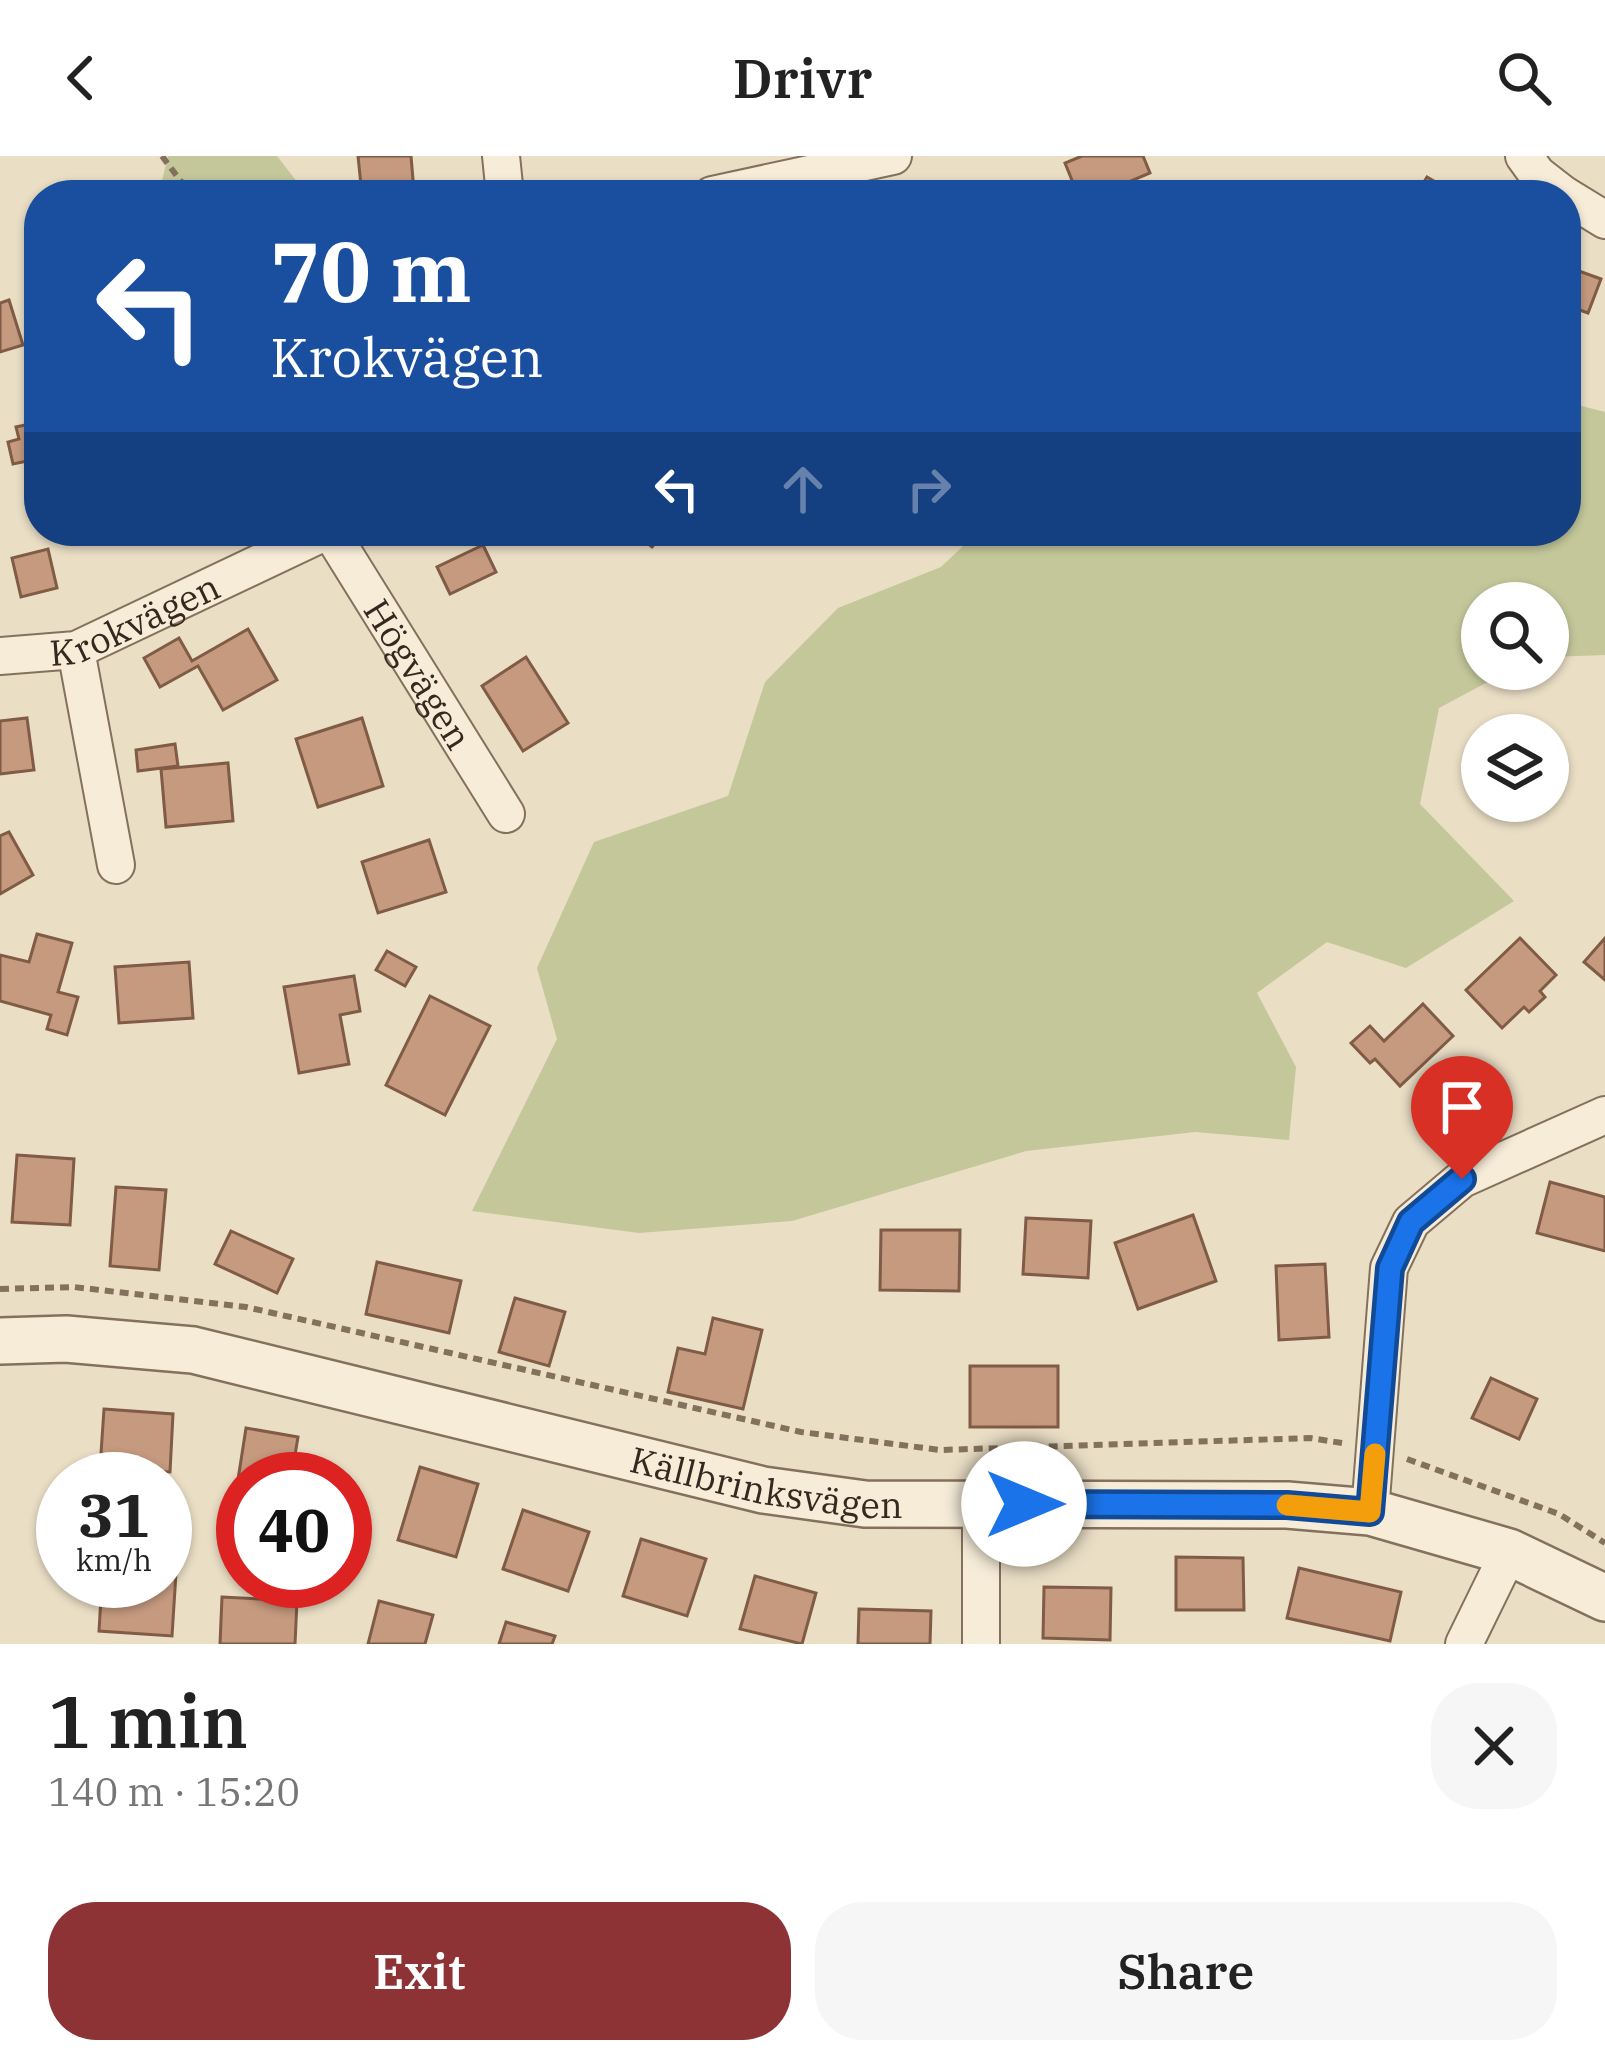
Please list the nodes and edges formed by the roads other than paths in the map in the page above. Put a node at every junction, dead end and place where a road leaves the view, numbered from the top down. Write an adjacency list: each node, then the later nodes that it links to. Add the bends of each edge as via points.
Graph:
1 (893, 156): 3 (street)
2 (1524, 156): 4 (street)
3 (782, 180)
4 (1545, 180)
5 (296, 546): 7 (street, Krokvägen)
6 (337, 546): 9 (street, Högvägen)
7 (76, 650): 8 (street, Krokvägen); 10 (street)
8 (0, 656)
9 (506, 814)
10 (116, 865)
11 (1605, 1115): 14 (street, via 1462,1179 1411,1222 1390,1268)
12 (0, 1341): 13 (street, Källbrinksvägen, via 193,1350 764,1490 865,1504)
13 (981, 1504): 14 (street, Källbrinksvägen); 17 (street)
14 (1370, 1512): 15 (street, Källbrinksvägen)
15 (1509, 1552): 16 (street, Källbrinksvägen); 18 (street)
16 (1605, 1598)
17 (981, 1644)
18 (1464, 1644)

